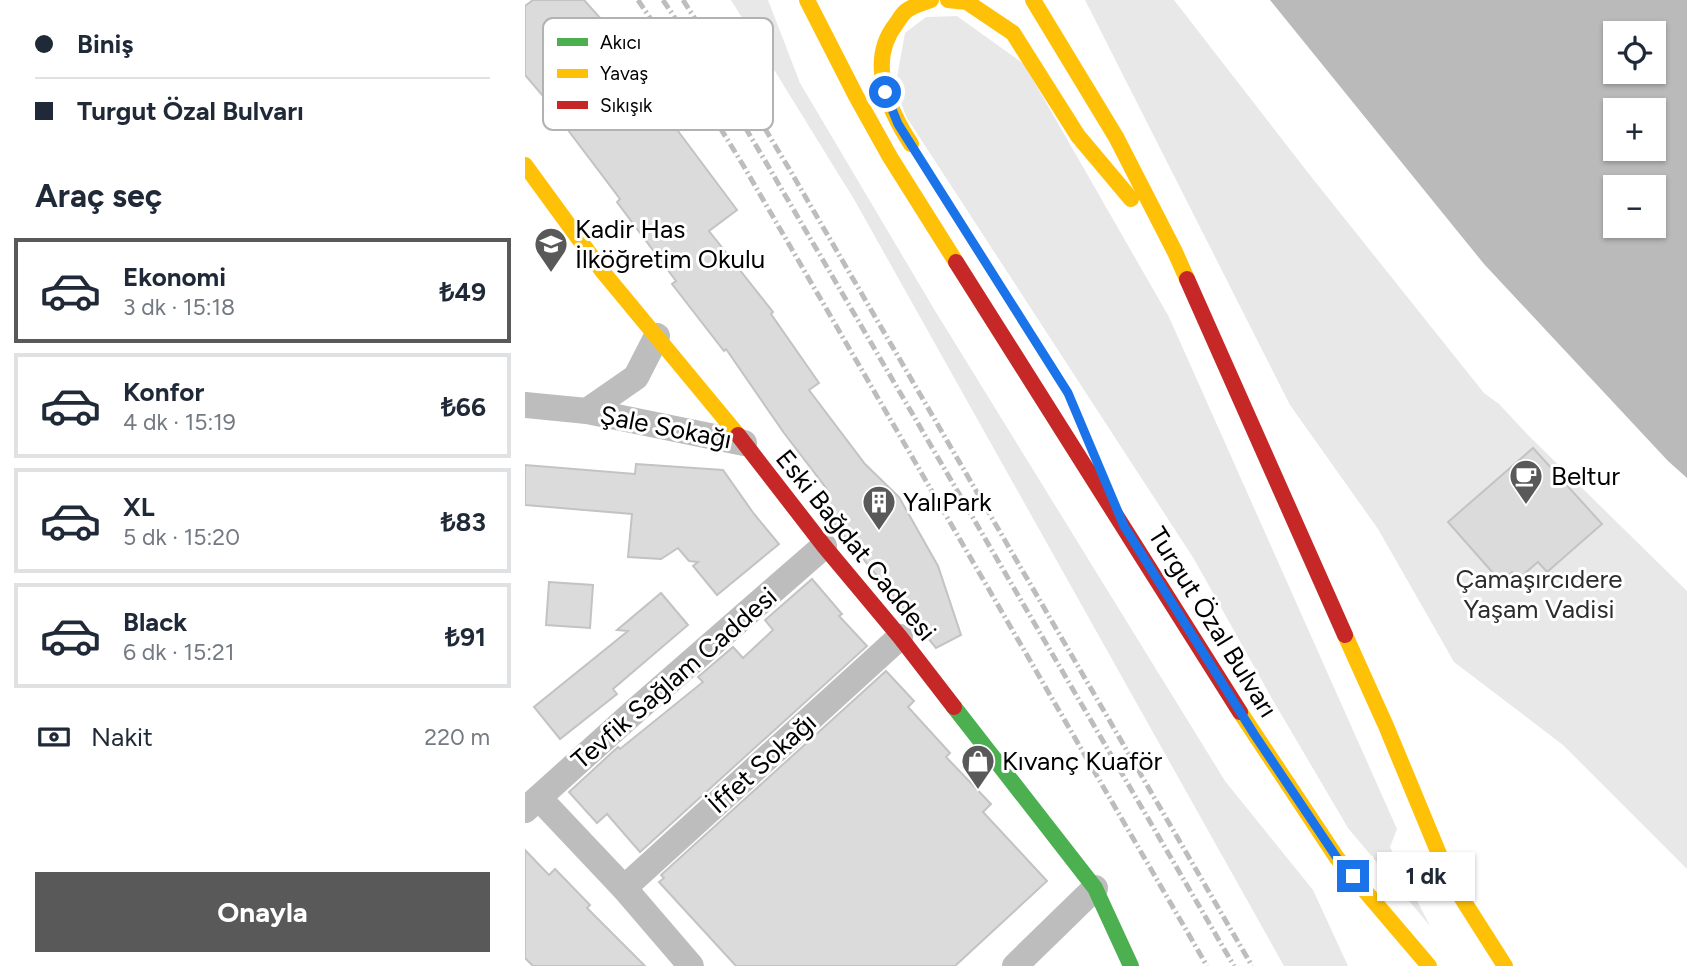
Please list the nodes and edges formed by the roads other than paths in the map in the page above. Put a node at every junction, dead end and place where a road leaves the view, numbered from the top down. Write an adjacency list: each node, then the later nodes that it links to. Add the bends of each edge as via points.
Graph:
1 (807, 0): 13 (main road, Turgut Özal Bulvarı, via 890,157)
2 (931, 0): 5 (main road, via 907,10 889,33 881,58 885,92 898,124)
3 (948, 0): 7 (main road, via 967,2 1013,33 1078,136)
4 (1033, 0): 7 (main road, via 1116,137)
5 (921, 159)
6 (525, 165): 8 (main road, Eski Bağdat Caddesi, via 603,272)
7 (1175, 252): 23 (main road, via 1449,878)
8 (657, 336): 10 (street, Şale Sokağı, via 636,377); 12 (main road, Eski Bağdat Caddesi)
9 (525, 405): 10 (street, Şale Sokağı)
10 (587, 411): 12 (street, Şale Sokağı)
11 (1089, 441): 13 (main road)
12 (744, 443): 14 (main road, Eski Bağdat Caddesi)
13 (1124, 526): 22 (main road, Turgut Özal Bulvarı, via 1337,858)
14 (824, 546): 15 (main road, Eski Bağdat Caddesi); 16 (street, Tevfik Sağlam Caddesi)
15 (899, 637): 17 (street, İffet Sokağı); 18 (main road, Eski Bağdat Caddesi)
16 (532, 804): 17 (street)
17 (624, 888): 19 (street)
18 (1095, 888): 20 (street); 21 (main road, Eski Bağdat Caddesi)
19 (691, 966)
20 (1015, 966)
21 (1131, 966)
22 (1429, 966)
23 (1505, 966)

